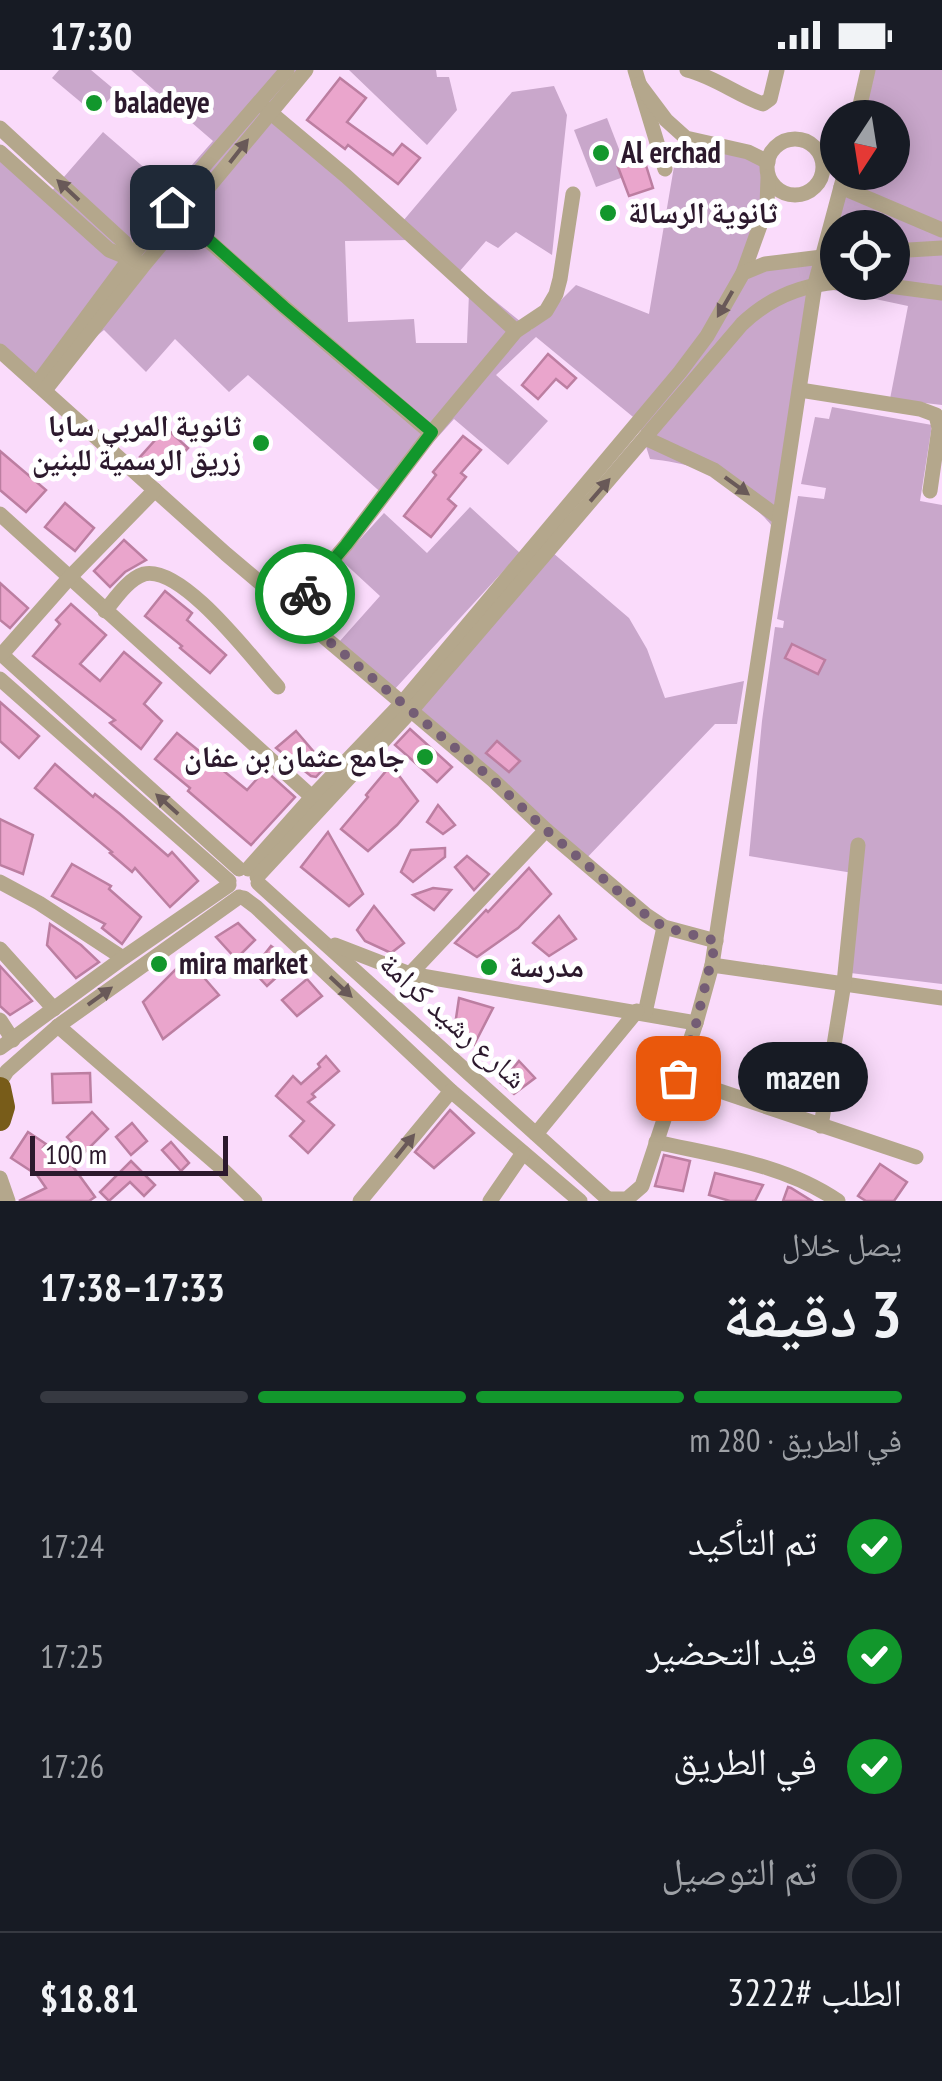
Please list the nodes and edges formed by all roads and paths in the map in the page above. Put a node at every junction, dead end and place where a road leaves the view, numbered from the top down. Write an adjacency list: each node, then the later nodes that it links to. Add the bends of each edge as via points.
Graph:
1 (287, 70): 8 (street)
2 (306, 70): 8 (street)
3 (687, 70): 4 (street, via 764,104)
4 (777, 70)
5 (868, 70): 7 (street)
6 (637, 77): 11 (street, via 686,138 748,152); 12 (street)
7 (862, 100)
8 (265, 107): 17 (street); 31 (street)
9 (0, 128): 23 (street, one-way to 9, via 121,238)
10 (0, 152): 23 (street, via 109,250)
11 (768, 166): 15 (street, via 774,184); 15 (street, via 778,145 796,139 820,155 818,183); 16 (street)
12 (665, 169)
13 (863, 190): 18 (street)
14 (573, 194): 31 (street, via 556,294)
15 (792, 194): 16 (street)
16 (767, 206): 19 (street)
17 (178, 213): 23 (street); 35 (street)
18 (942, 230)
19 (756, 243): 24 (street); 25 (street)
20 (942, 248): 21 (street)
21 (910, 250)
22 (820, 256): 24 (street)
23 (137, 262): 33 (street)
24 (765, 264): 25 (street)
25 (743, 274): 47 (street, one-way to 47, via 680,372)
26 (820, 274): 27 (street)
27 (815, 284): 28 (street); 34 (street); 36 (street, via 756,310)
28 (820, 284)
29 (910, 289): 30 (street)
30 (942, 294)
31 (516, 331): 35 (street)
32 (0, 351): 33 (street)
33 (41, 387): 37 (street)
34 (800, 390): 38 (street, via 936,415); 40 (street)
35 (432, 432): 42 (street)
36 (645, 438): 40 (street, one-way to 40, via 714,470); 47 (street, one-way to 36)
37 (155, 490): 41 (street); 42 (street)
38 (930, 491)
39 (0, 514): 41 (street)
40 (778, 517): 54 (street)
41 (70, 577): 43 (street); 44 (street)
42 (292, 610): 47 (street)
43 (105, 611): 46 (street, via 144,574 168,578 201,601); 48 (street)
44 (1, 654): 52 (street, شارع رشيد كرامة, one-way to 44)
45 (0, 679): 52 (street, شارع رشيد كرامة)
46 (278, 687)
47 (407, 707): 48 (street); 49 (street); 52 (street)
48 (312, 797): 52 (street)
49 (546, 830): 53 (street); 59 (street)
50 (858, 845): 60 (street)
51 (0, 882): 57 (street)
52 (243, 882): 55 (street, شارع رشيد كرامة); 57 (street); 66 (street, one-way to 52); 70 (street, شارع رشيد كرامة, one-way to 70, via 270,920)
53 (664, 927): 54 (street); 63 (street)
54 (716, 941): 58 (street)
55 (326, 942): 59 (street); 73 (street, شارع رشيد كرامة)
56 (0, 949): 62 (street)
57 (123, 958): 62 (street)
58 (712, 964): 60 (street); 65 (street)
59 (410, 974): 63 (street)
60 (844, 983): 61 (street); 72 (street)
61 (942, 998)
62 (54, 1009): 67 (street)
63 (641, 1012): 65 (street); 73 (street)
64 (0, 1020): 67 (street)
65 (696, 1024): 68 (street)
66 (58, 1026): 69 (street); 80 (street)
67 (6, 1044)
68 (678, 1078): 72 (street); 74 (street)
69 (0, 1085): 71 (highway)
70 (451, 1092): 75 (street, شارع رشيد كرامة); 81 (street, one-way to 70)
71 (0, 1120)
72 (820, 1126): 76 (street)
73 (536, 1134): 78 (street, شارع رشيد كرامة)
74 (656, 1142): 78 (street, via 638,1192); 84 (street, via 776,1170)
75 (523, 1152): 82 (street); 83 (street, شارع رشيد كرامة)
76 (916, 1158)
77 (0, 1178): 79 (street)
78 (609, 1200)
79 (8, 1201)
80 (255, 1201)
81 (360, 1201)
82 (490, 1201)
83 (580, 1201)
84 (838, 1201)

